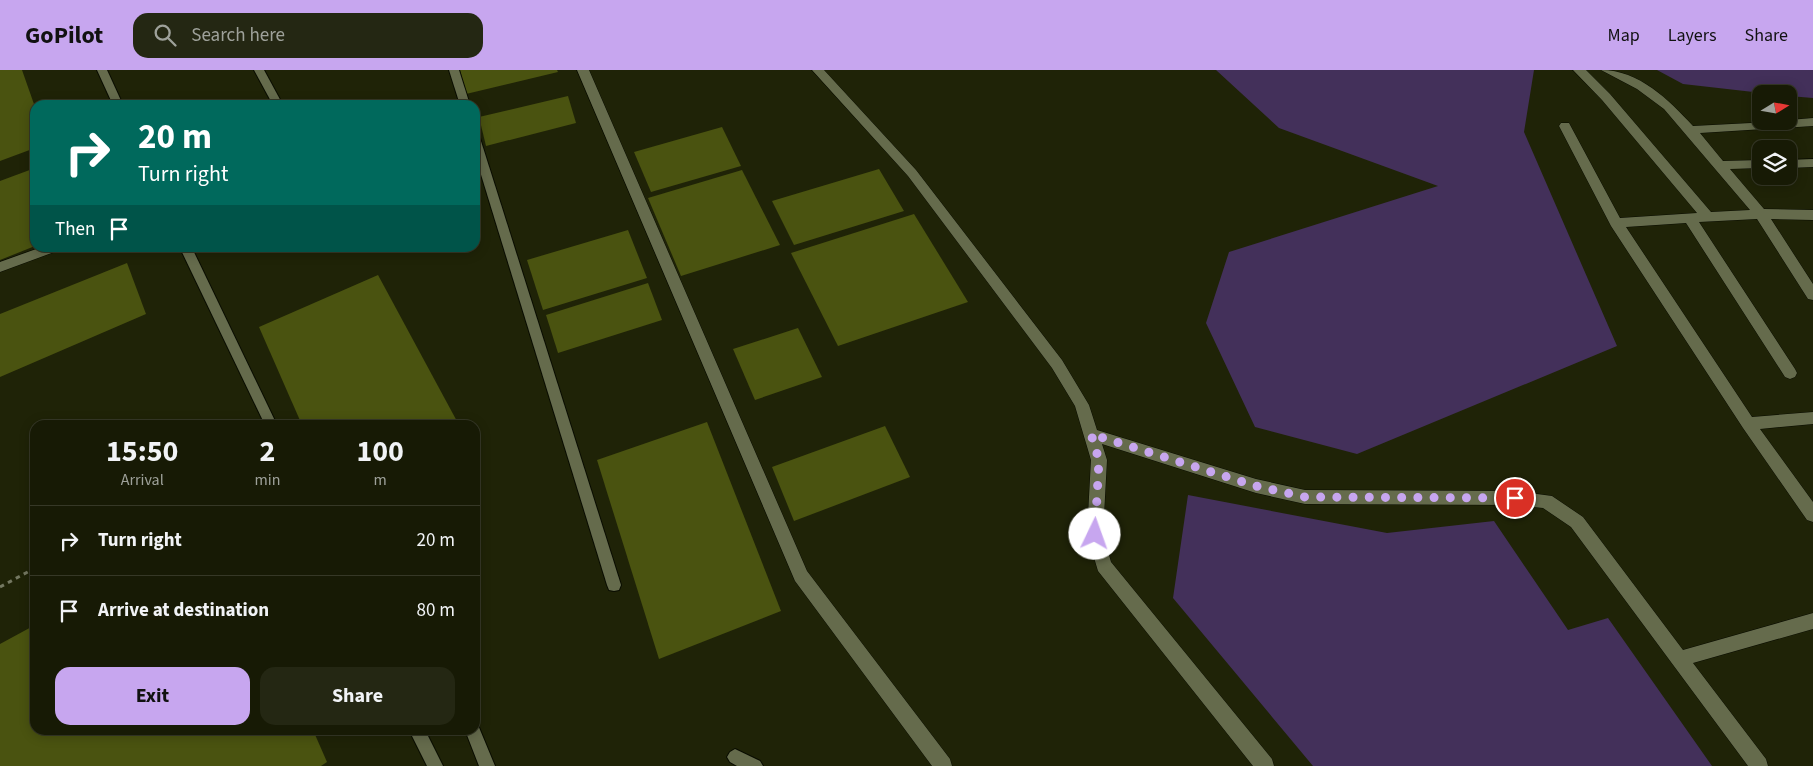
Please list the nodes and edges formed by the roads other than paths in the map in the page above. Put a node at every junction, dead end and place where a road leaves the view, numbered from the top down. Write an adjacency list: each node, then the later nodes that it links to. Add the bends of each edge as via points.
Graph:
1 (102, 70): 8 (lane)
2 (259, 70): 9 (lane)
3 (454, 70): 10 (lane)
4 (583, 70): 43 (street, via 801,576)
5 (818, 70): 32 (street, via 912,173 1057,364 1082,405)
6 (1579, 70): 21 (street, via 1606,97)
7 (1607, 70): 13 (street, via 1641,86 1668,106)
8 (116, 100)
9 (275, 100)
10 (463, 100)
11 (1813, 122): 13 (street)
12 (1565, 126): 23 (street)
13 (1690, 130): 18 (street)
14 (480, 154): 34 (lane)
15 (1813, 163): 17 (street)
16 (1752, 164): 18 (street)
17 (1797, 164)
18 (1721, 165): 19 (street)
19 (1761, 214): 20 (street); 21 (street); 27 (street)
20 (1813, 215)
21 (1708, 218): 22 (street)
22 (1690, 220): 23 (street); 28 (street)
23 (1616, 223): 31 (street)
24 (41, 252): 26 (street)
25 (188, 252): 30 (lane)
26 (0, 267)
27 (1813, 295)
28 (1790, 373)
29 (1813, 418): 31 (street)
30 (269, 420)
31 (1748, 424): 33 (street)
32 (1091, 434): 36 (street, via 1256,486 1305,497 1546,501 1577,522); 44 (street, via 1099,460 1095,534 1104,566)
33 (1811, 509)
34 (614, 585)
35 (1813, 621): 36 (street)
36 (1679, 659): 45 (street)
37 (419, 735): 40 (lane)
38 (476, 735): 41 (lane)
39 (735, 757): 42 (lane)
40 (434, 766)
41 (487, 766)
42 (755, 766)
43 (943, 766)
44 (1265, 766)
45 (1759, 766)

